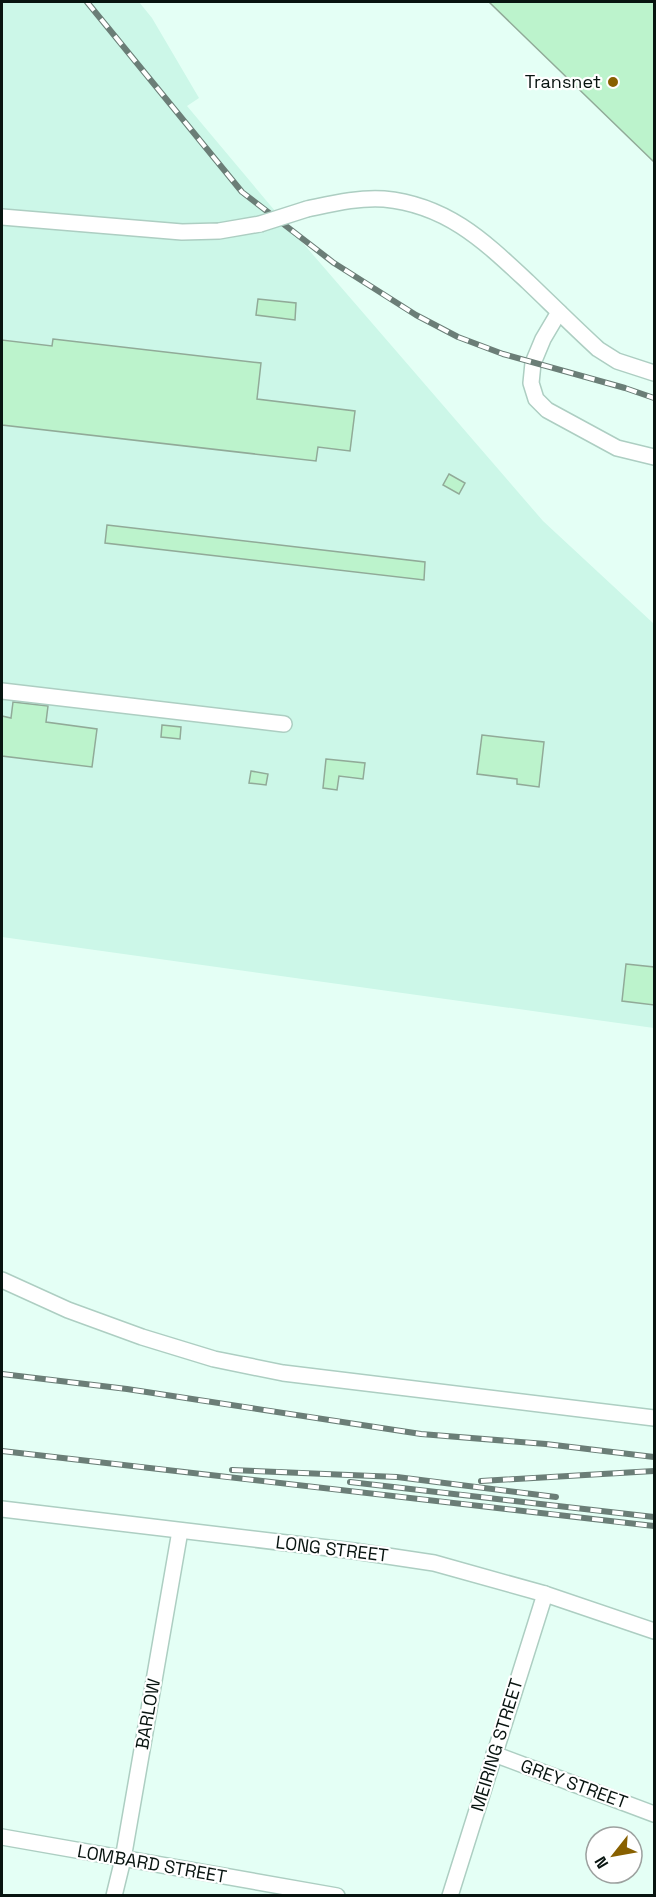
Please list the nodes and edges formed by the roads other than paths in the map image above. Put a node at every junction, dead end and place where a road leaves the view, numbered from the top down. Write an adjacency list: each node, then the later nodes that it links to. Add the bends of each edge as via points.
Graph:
1 (2, 217): 2 (street, bridge, via 182,232 219,231 348,201 382,199 420,205 484,241)
2 (559, 312): 3 (street, via 617,362); 4 (street, via 533,363 531,383 536,399 547,410 617,448)
3 (654, 373)
4 (654, 457)
5 (2, 691): 6 (street)
6 (284, 724)
7 (2, 1280): 8 (street, via 68,1310 214,1359 375,1385)
8 (654, 1418)
9 (2, 1509): 10 (street, LONG STREET)
10 (180, 1531): 11 (street, LONG STREET, via 434,1563); 16 (street, BARLOW)
11 (545, 1594): 12 (street, LONG STREET); 13 (street, MEIRING STREET)
12 (654, 1631)
13 (494, 1755): 14 (street, GREY STREET); 19 (street, MEIRING STREET)
14 (654, 1814)
15 (2, 1837): 16 (street, LOMBARD STREET)
16 (123, 1859): 17 (street, BARLOW); 18 (street, LOMBARD STREET)
17 (114, 1896)
18 (337, 1896)
19 (450, 1896)

